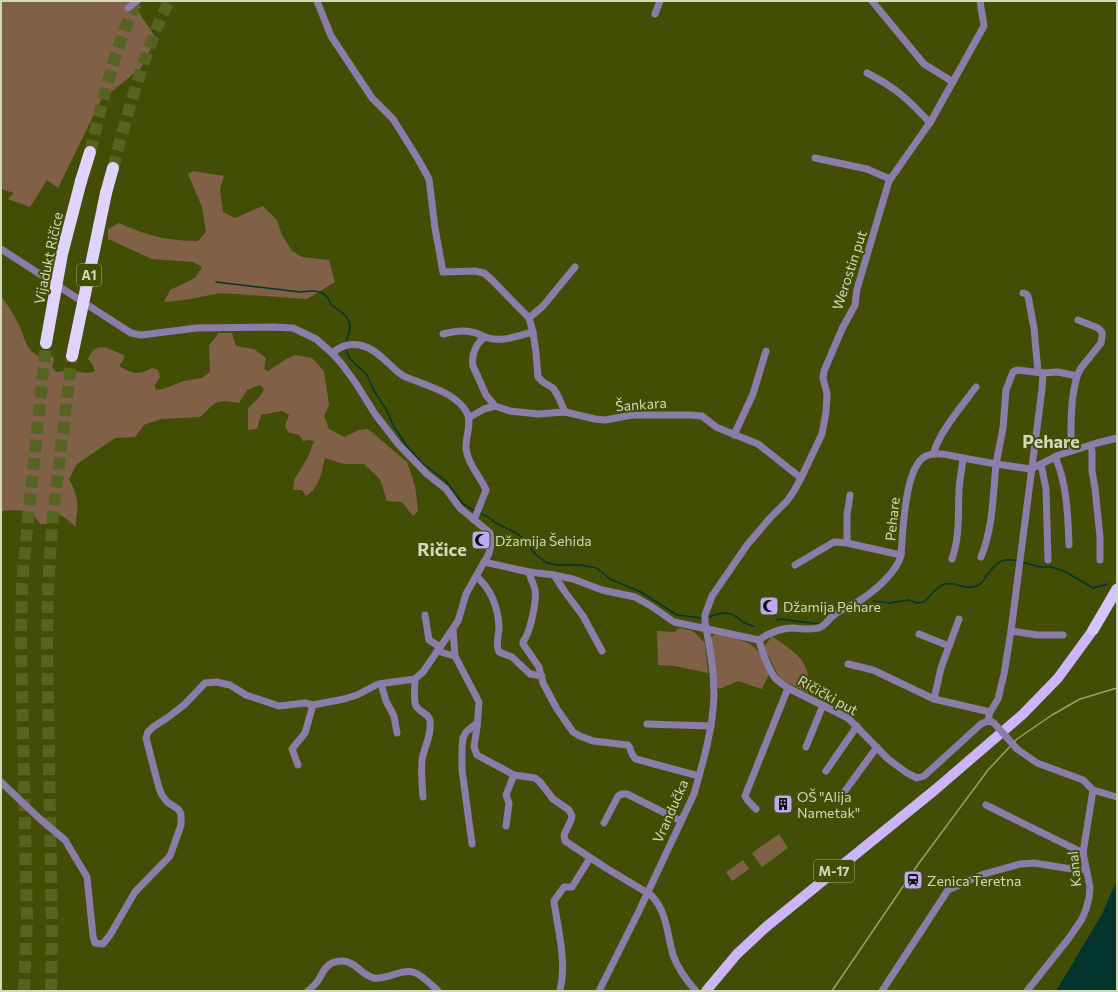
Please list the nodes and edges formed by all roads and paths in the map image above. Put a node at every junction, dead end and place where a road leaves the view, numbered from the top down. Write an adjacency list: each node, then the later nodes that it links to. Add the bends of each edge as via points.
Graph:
1 (137, 1): 6 (street)
2 (317, 1): 18 (street, via 331,36 372,98 393,119 429,179 443,272 484,273)
3 (660, 1): 7 (street)
4 (872, 1): 9 (street, via 924,64)
5 (980, 1): 9 (street, Werostin put, via 984,26)
6 (128, 8)
7 (655, 14)
8 (867, 73): 10 (street, via 885,82 903,96)
9 (953, 82): 10 (street, Werostin put)
10 (930, 123): 14 (street, Werostin put)
11 (90, 152): 23 (highway, Vijadukt Ričice / A1, bridge, via 62,254)
12 (815, 158): 14 (street, via 867,169)
13 (113, 168): 26 (highway, A1, bridge)
14 (890, 179): 43 (street, Werostin put, via 859,283 855,305 824,371 827,394 822,434)
15 (1, 249): 25 (street, via 131,333 141,335 197,328 293,328 316,339)
16 (575, 267): 18 (street, via 543,306)
17 (1023, 293): 27 (street, via 1028,296)
18 (529, 318): 20 (street)
19 (1078, 320): 28 (street, via 1098,328 1102,332 1102,337 1101,343)
20 (533, 332): 22 (street, via 504,340 493,340); 31 (street, via 538,377 553,388)
21 (443, 334): 22 (street, via 460,330)
22 (485, 336): 30 (street, via 479,341 472,362 486,395)
23 (46, 343)
24 (766, 351): 33 (street, via 753,394)
25 (332, 353): 32 (street, via 346,345 359,344 372,349 402,375 451,397 463,406); 45 (street, via 399,445 427,474 446,489 460,508)
26 (72, 356)
27 (1041, 372): 28 (street); 40 (street, via 1017,370 1010,378 1006,390 1003,428); 42 (street)
28 (1077, 376): 36 (street, via 1072,396)
29 (976, 387): 37 (street, via 946,428)
30 (495, 406): 31 (street, Šankara, via 538,414); 32 (street)
31 (565, 412): 33 (street, Šankara, via 605,420 633,415 696,415)
32 (470, 417): 45 (street, via 466,448 469,460 486,490)
33 (734, 435): 43 (street, Šankara, via 758,444)
34 (1117, 438): 35 (street)
35 (1090, 445): 36 (street); 52 (street)
36 (1071, 451): 38 (street)
37 (934, 454): 39 (street); 48 (street, Pehare, via 918,463 908,490)
38 (1055, 457): 41 (street); 47 (street, via 1064,492)
39 (963, 458): 40 (street); 50 (street, via 956,543)
40 (996, 464): 42 (street); 49 (street, via 991,515)
41 (1041, 464): 42 (street); 51 (street, via 1046,489)
42 (1031, 469): 65 (street)
43 (801, 478): 62 (street, Werostin put, via 787,501 747,545 712,596)
44 (850, 495): 46 (street)
45 (477, 514): 53 (street, via 490,532 491,547)
46 (847, 544): 48 (street); 54 (street, via 834,542)
47 (1069, 545)
48 (901, 555): 68 (street, Pehare, via 900,563 869,595 833,615 819,628 778,630)
49 (982, 557)
50 (952, 559)
51 (1048, 560)
52 (1100, 560)
53 (484, 562): 55 (street); 57 (street)
54 (794, 565)
55 (529, 572): 56 (street); 74 (street, via 535,589 535,598 528,635 523,644)
56 (554, 575): 62 (street, via 635,597 674,622); 71 (street, via 584,616)
57 (476, 576): 63 (street, via 466,594); 74 (street, via 488,588 493,599 499,627 497,649 512,657 530,674)
58 (1117, 589): 64 (highway, M-17)
59 (1117, 600): 64 (highway, via 1105,619)
60 (425, 615): 70 (street, via 429,640)
61 (959, 619): 69 (street)
62 (705, 622): 68 (street); 85 (street, Vrandučka, via 714,683)
63 (453, 629): 70 (street); 72 (street)
64 (1093, 630): 114 (main road, M-17, via 1058,678 1027,710 942,784 766,927 737,954)
65 (1011, 631): 67 (street); 81 (street, via 998,699)
66 (919, 634): 69 (street)
67 (1063, 636)
68 (759, 640): 77 (street, Ričički put, via 775,678)
69 (948, 646): 78 (street)
70 (438, 649): 72 (street); 75 (street, via 423,672)
71 (602, 651)
72 (455, 656): 83 (street, via 478,698)
73 (848, 664): 78 (street, via 873,670)
74 (542, 676): 93 (street, via 557,709 573,732 594,741 628,745 636,759)
75 (414, 678): 76 (street); 97 (street, via 416,704 430,718 429,737 422,762)
76 (381, 684): 79 (street, via 344,699); 87 (street, via 394,716)
77 (788, 688): 80 (street, Ričički put); 100 (street, via 745,796)
78 (934, 699): 81 (street)
79 (313, 705): 90 (street, via 305,733 292,748); 94 (street, via 305,703 279,706 246,695 230,685 205,683 184,705 148,732 146,738 159,788 167,802 181,814 181,825 170,856 135,892 103,944 95,943 93,936 87,877 65,840)
80 (823, 705): 86 (street, Ričički put, via 848,718); 88 (street)
81 (990, 712): 82 (street)
82 (991, 722): 89 (street, Ričički put, via 984,722 975,728 924,776 917,778 888,759); 95 (street, bridge, via 1017,748 1037,763 1084,780)
83 (478, 723): 92 (street, via 474,748 477,755); 104 (street, via 466,732 462,747 462,770)
84 (647, 724): 85 (street)
85 (711, 726): 93 (street, Vrandučka)
86 (857, 726): 89 (street, Ričički put); 91 (street)
87 (397, 733)
88 (806, 747)
89 (877, 747): 96 (street)
90 (298, 765)
91 (826, 771)
92 (514, 775): 103 (street, via 506,794 509,803); 106 (street, via 535,778 553,799 569,810 572,820 563,837)
93 (699, 776): 101 (street, Vrandučka, via 694,794)
94 (1, 782)
95 (1093, 790): 98 (street); 105 (street, Kanal)
96 (842, 795)
97 (423, 797)
98 (1117, 797)
99 (986, 805): 105 (street)
100 (756, 809)
101 (681, 821): 102 (street, via 627,794 622,794 618,796); 108 (street, Vrandučka)
102 (604, 823)
103 (506, 826)
104 (472, 844)
105 (1083, 853): 107 (street, Kanal)
106 (590, 858): 108 (street); 111 (street, via 572,888 564,887 554,901 562,962 563,981)
107 (1086, 870): 115 (street, via 1034,863 1020,864 984,874 948,890); 116 (street, Kanal, via 1090,887 1082,919)
108 (647, 893): 112 (street, Vrandučka); 113 (street, via 655,899 667,925 678,967)
109 (308, 991): 110 (street, via 316,984 326,967 341,961 353,964 375,978 412,972 425,979)
110 (438, 991)
111 (560, 991)
112 (599, 991)
113 (696, 991)
114 (706, 991)
115 (882, 991)
116 (1027, 991)

